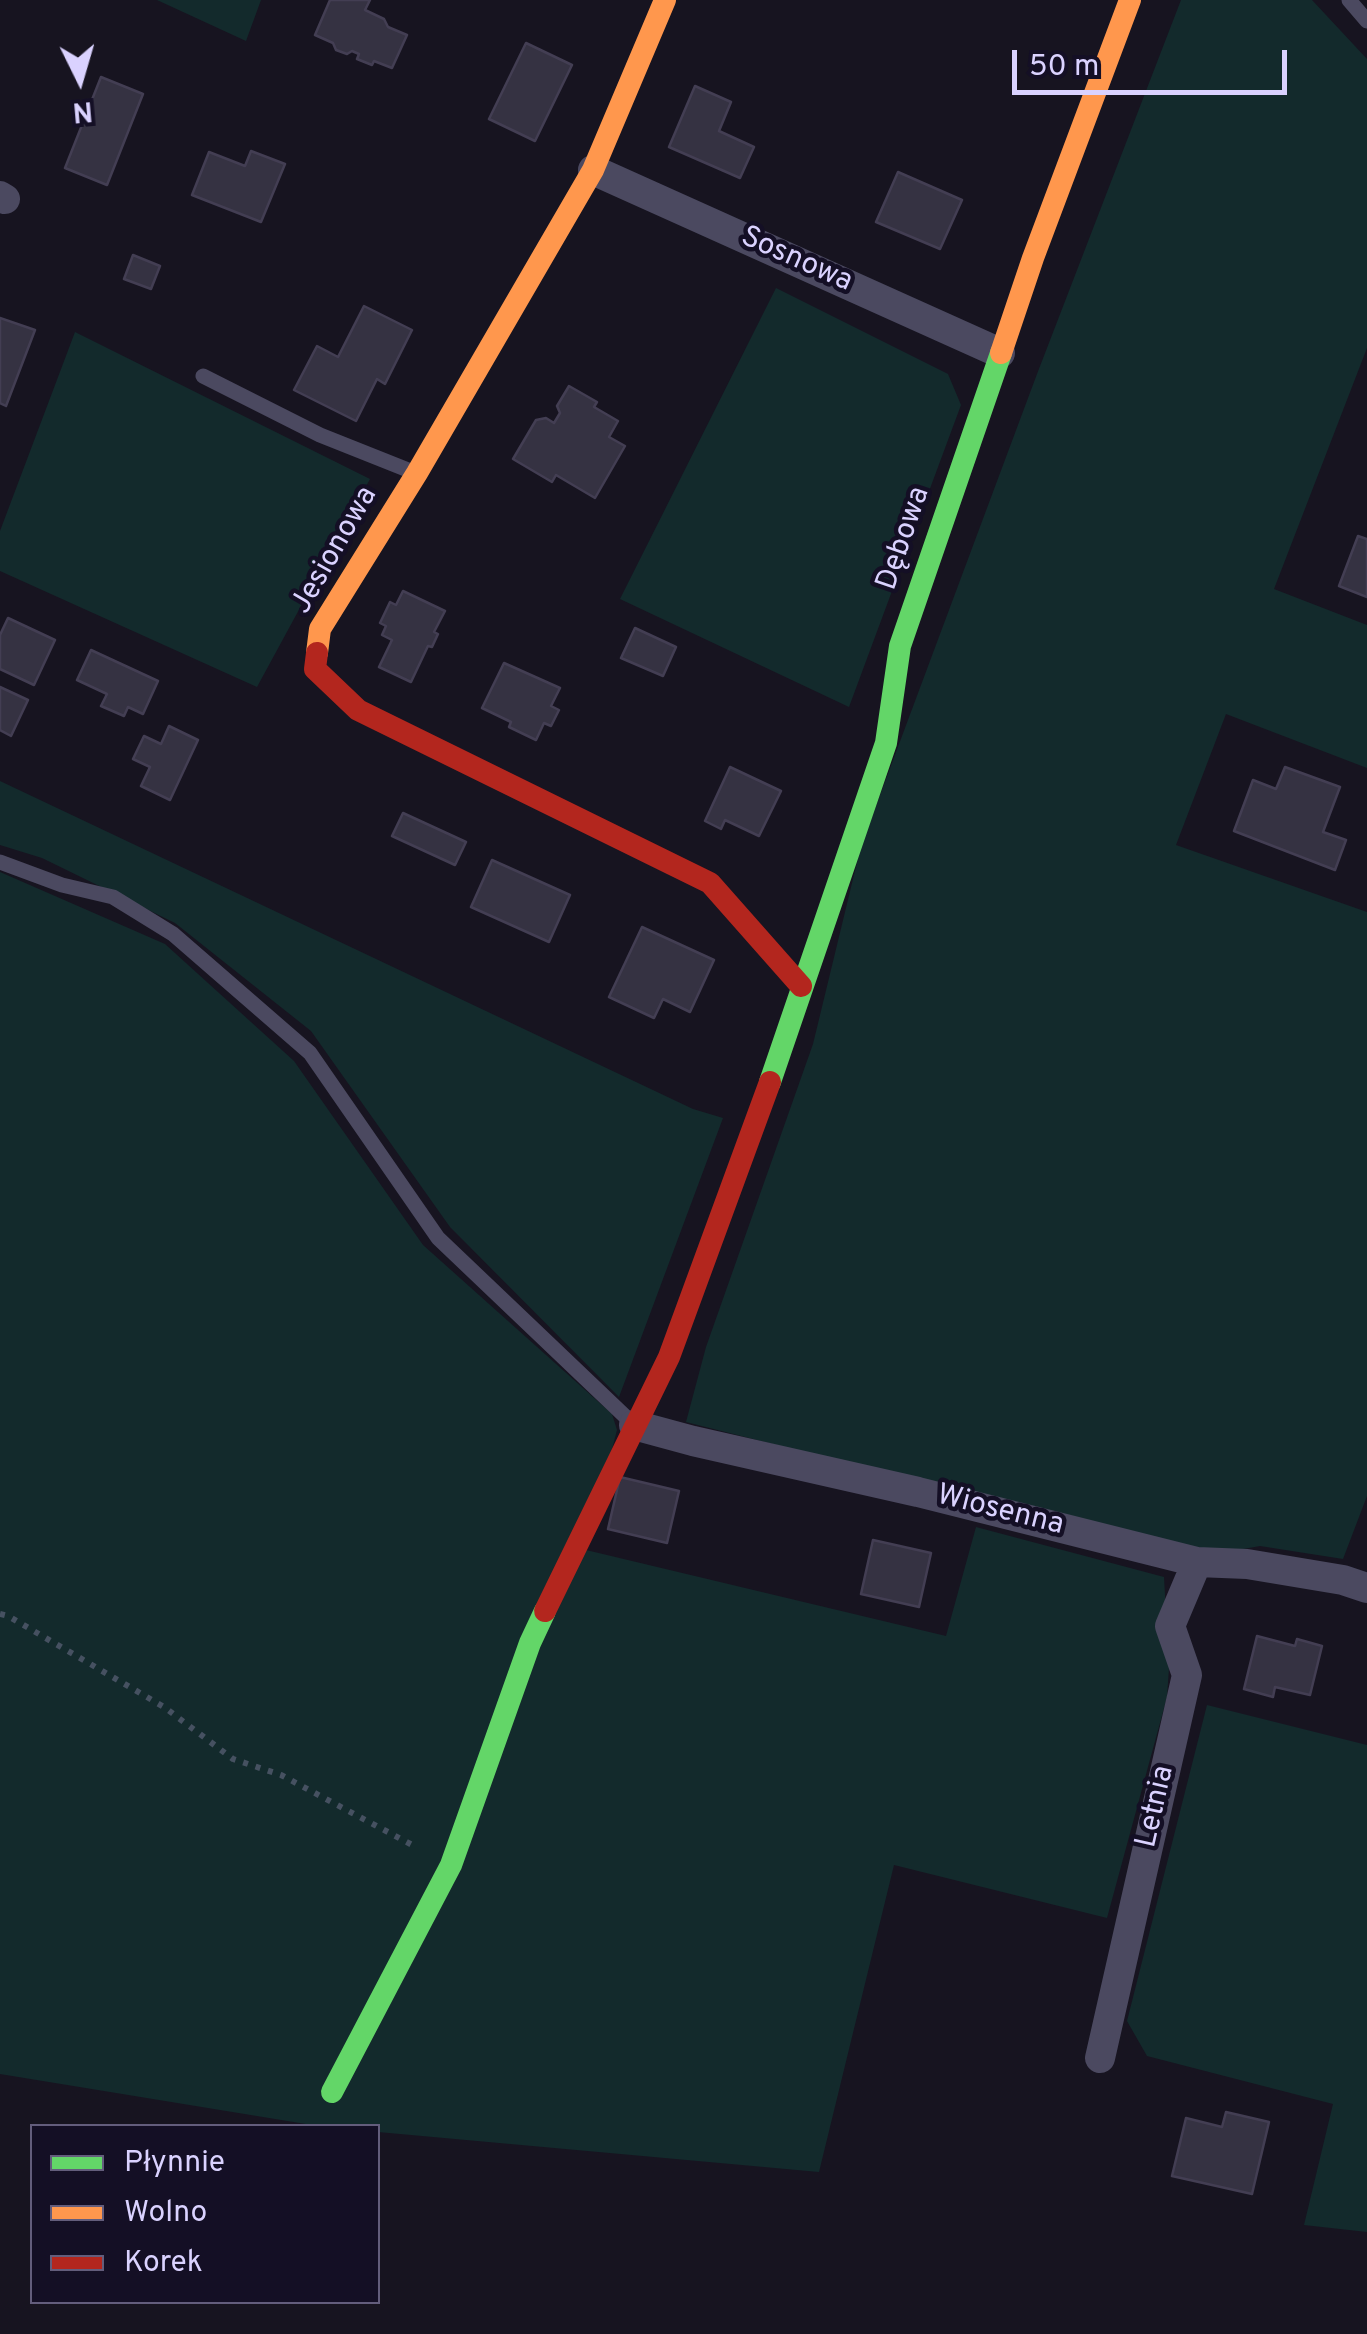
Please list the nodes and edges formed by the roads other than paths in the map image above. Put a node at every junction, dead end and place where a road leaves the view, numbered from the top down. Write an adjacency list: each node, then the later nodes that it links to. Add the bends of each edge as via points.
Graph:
1 (665, 0): 5 (street, Jesionowa)
2 (1130, 0): 6 (street, Dębowa)
3 (1348, 0): 4 (lane)
4 (1367, 21)
5 (593, 170): 6 (street, Sosnowa); 8 (street, Jesionowa)
6 (1000, 353): 10 (street, Dębowa, via 900,646 886,742)
7 (203, 376): 8 (lane)
8 (416, 474): 10 (street, Jesionowa, via 320,629 315,669 358,710 710,882)
9 (0, 862): 11 (lane, via 114,897 173,934 310,1052 438,1238)
10 (801, 986): 11 (street, Dębowa, via 669,1357)
11 (634, 1425): 12 (street, Wiosenna); 15 (street, Dębowa, via 530,1643 451,1865)
12 (1197, 1562): 13 (street, Wiosenna, via 1246,1564); 14 (street, Letnia, via 1170,1626 1187,1675)
13 (1367, 1588)
14 (1100, 2058)
15 (332, 2092)

